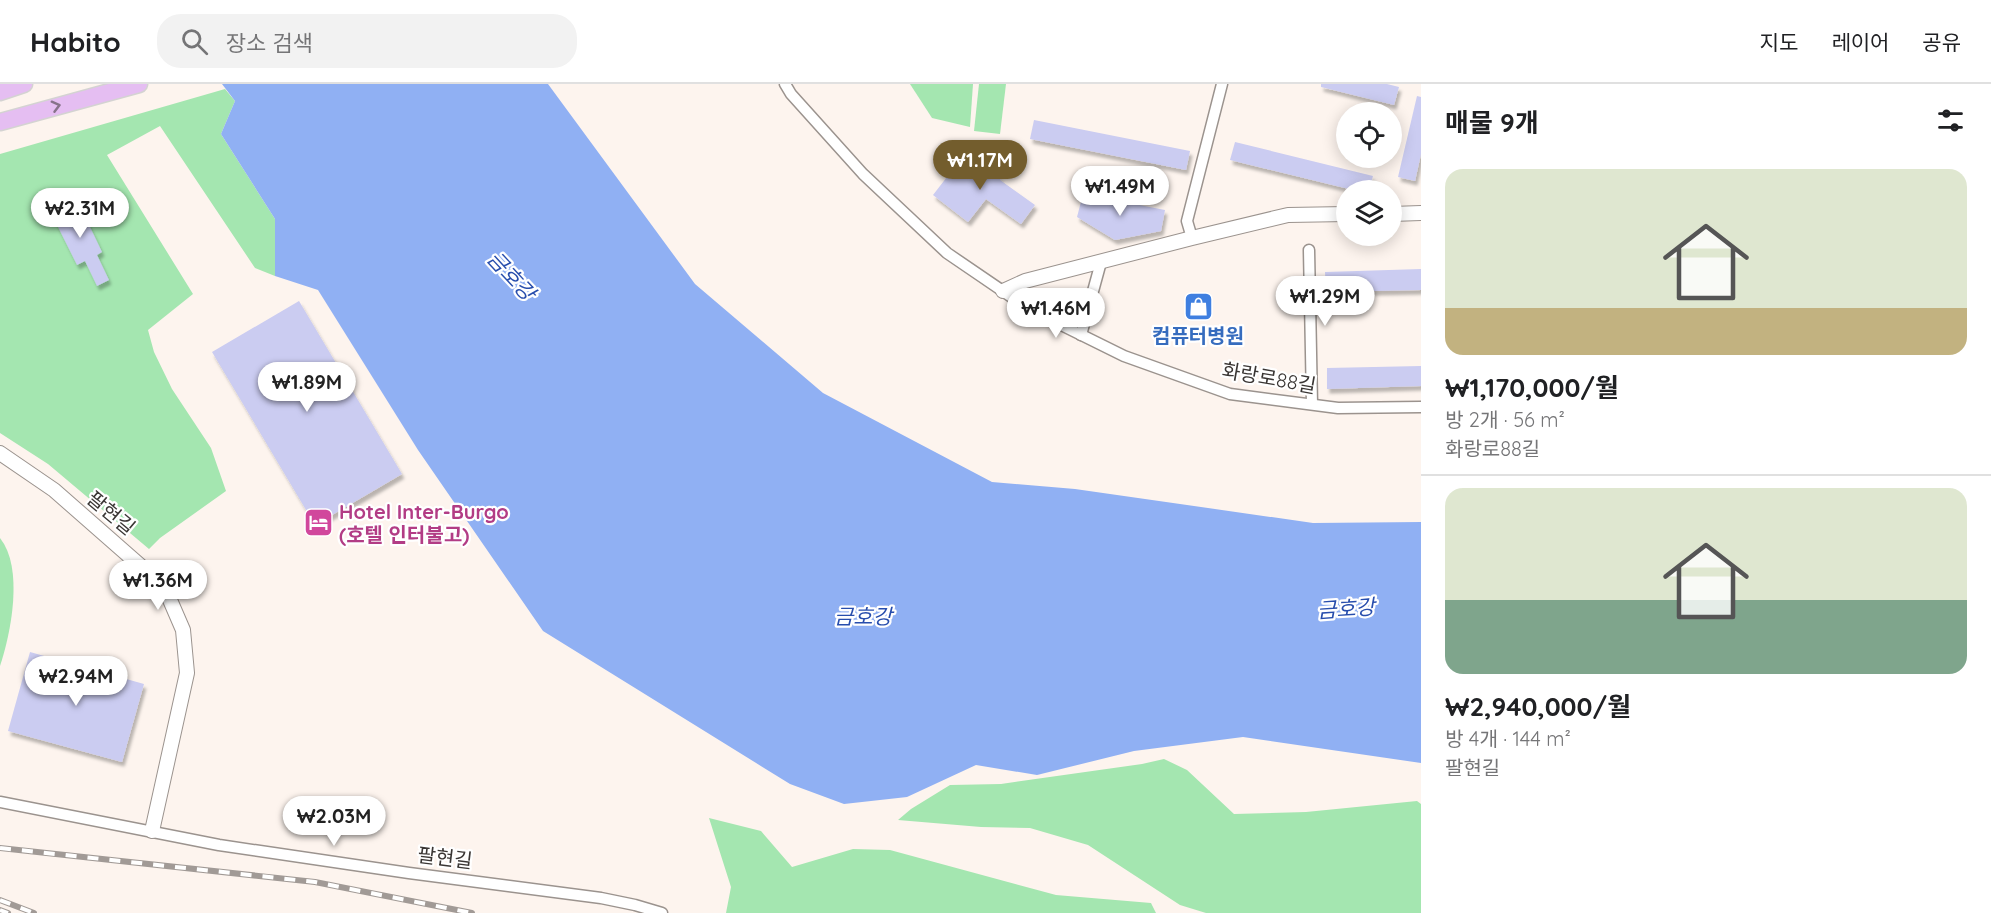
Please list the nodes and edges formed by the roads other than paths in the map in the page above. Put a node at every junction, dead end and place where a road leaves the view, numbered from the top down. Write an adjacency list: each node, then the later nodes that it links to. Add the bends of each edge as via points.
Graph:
1 (13, 84): 6 (main road)
2 (24, 84): 7 (main road)
3 (139, 84): 8 (main road, one-way to 3)
4 (785, 84): 15 (street, 화랑로88길, via 862,174 947,253)
5 (1222, 84): 12 (street, via 1187,221)
6 (0, 86)
7 (0, 92)
8 (0, 122)
9 (1421, 213): 11 (street)
10 (1336, 214): 12 (street, via 1288,215)
11 (1402, 214)
12 (1192, 238): 14 (street)
13 (1309, 250): 17 (street)
14 (1105, 261): 15 (street, via 1025,281); 16 (street)
15 (1003, 291): 16 (street, 화랑로88길)
16 (1081, 335): 17 (street, 화랑로88길, via 1125,356 1230,394)
17 (1312, 404): 18 (street, 화랑로88길, via 1338,408)
18 (1421, 406)
19 (0, 453): 21 (street, 팔현길, via 54,490 134,558 166,593 183,630 187,673)
20 (0, 802): 21 (street, 팔현길)
21 (152, 831): 22 (street, 팔현길, via 353,865 601,898)
22 (662, 913)

